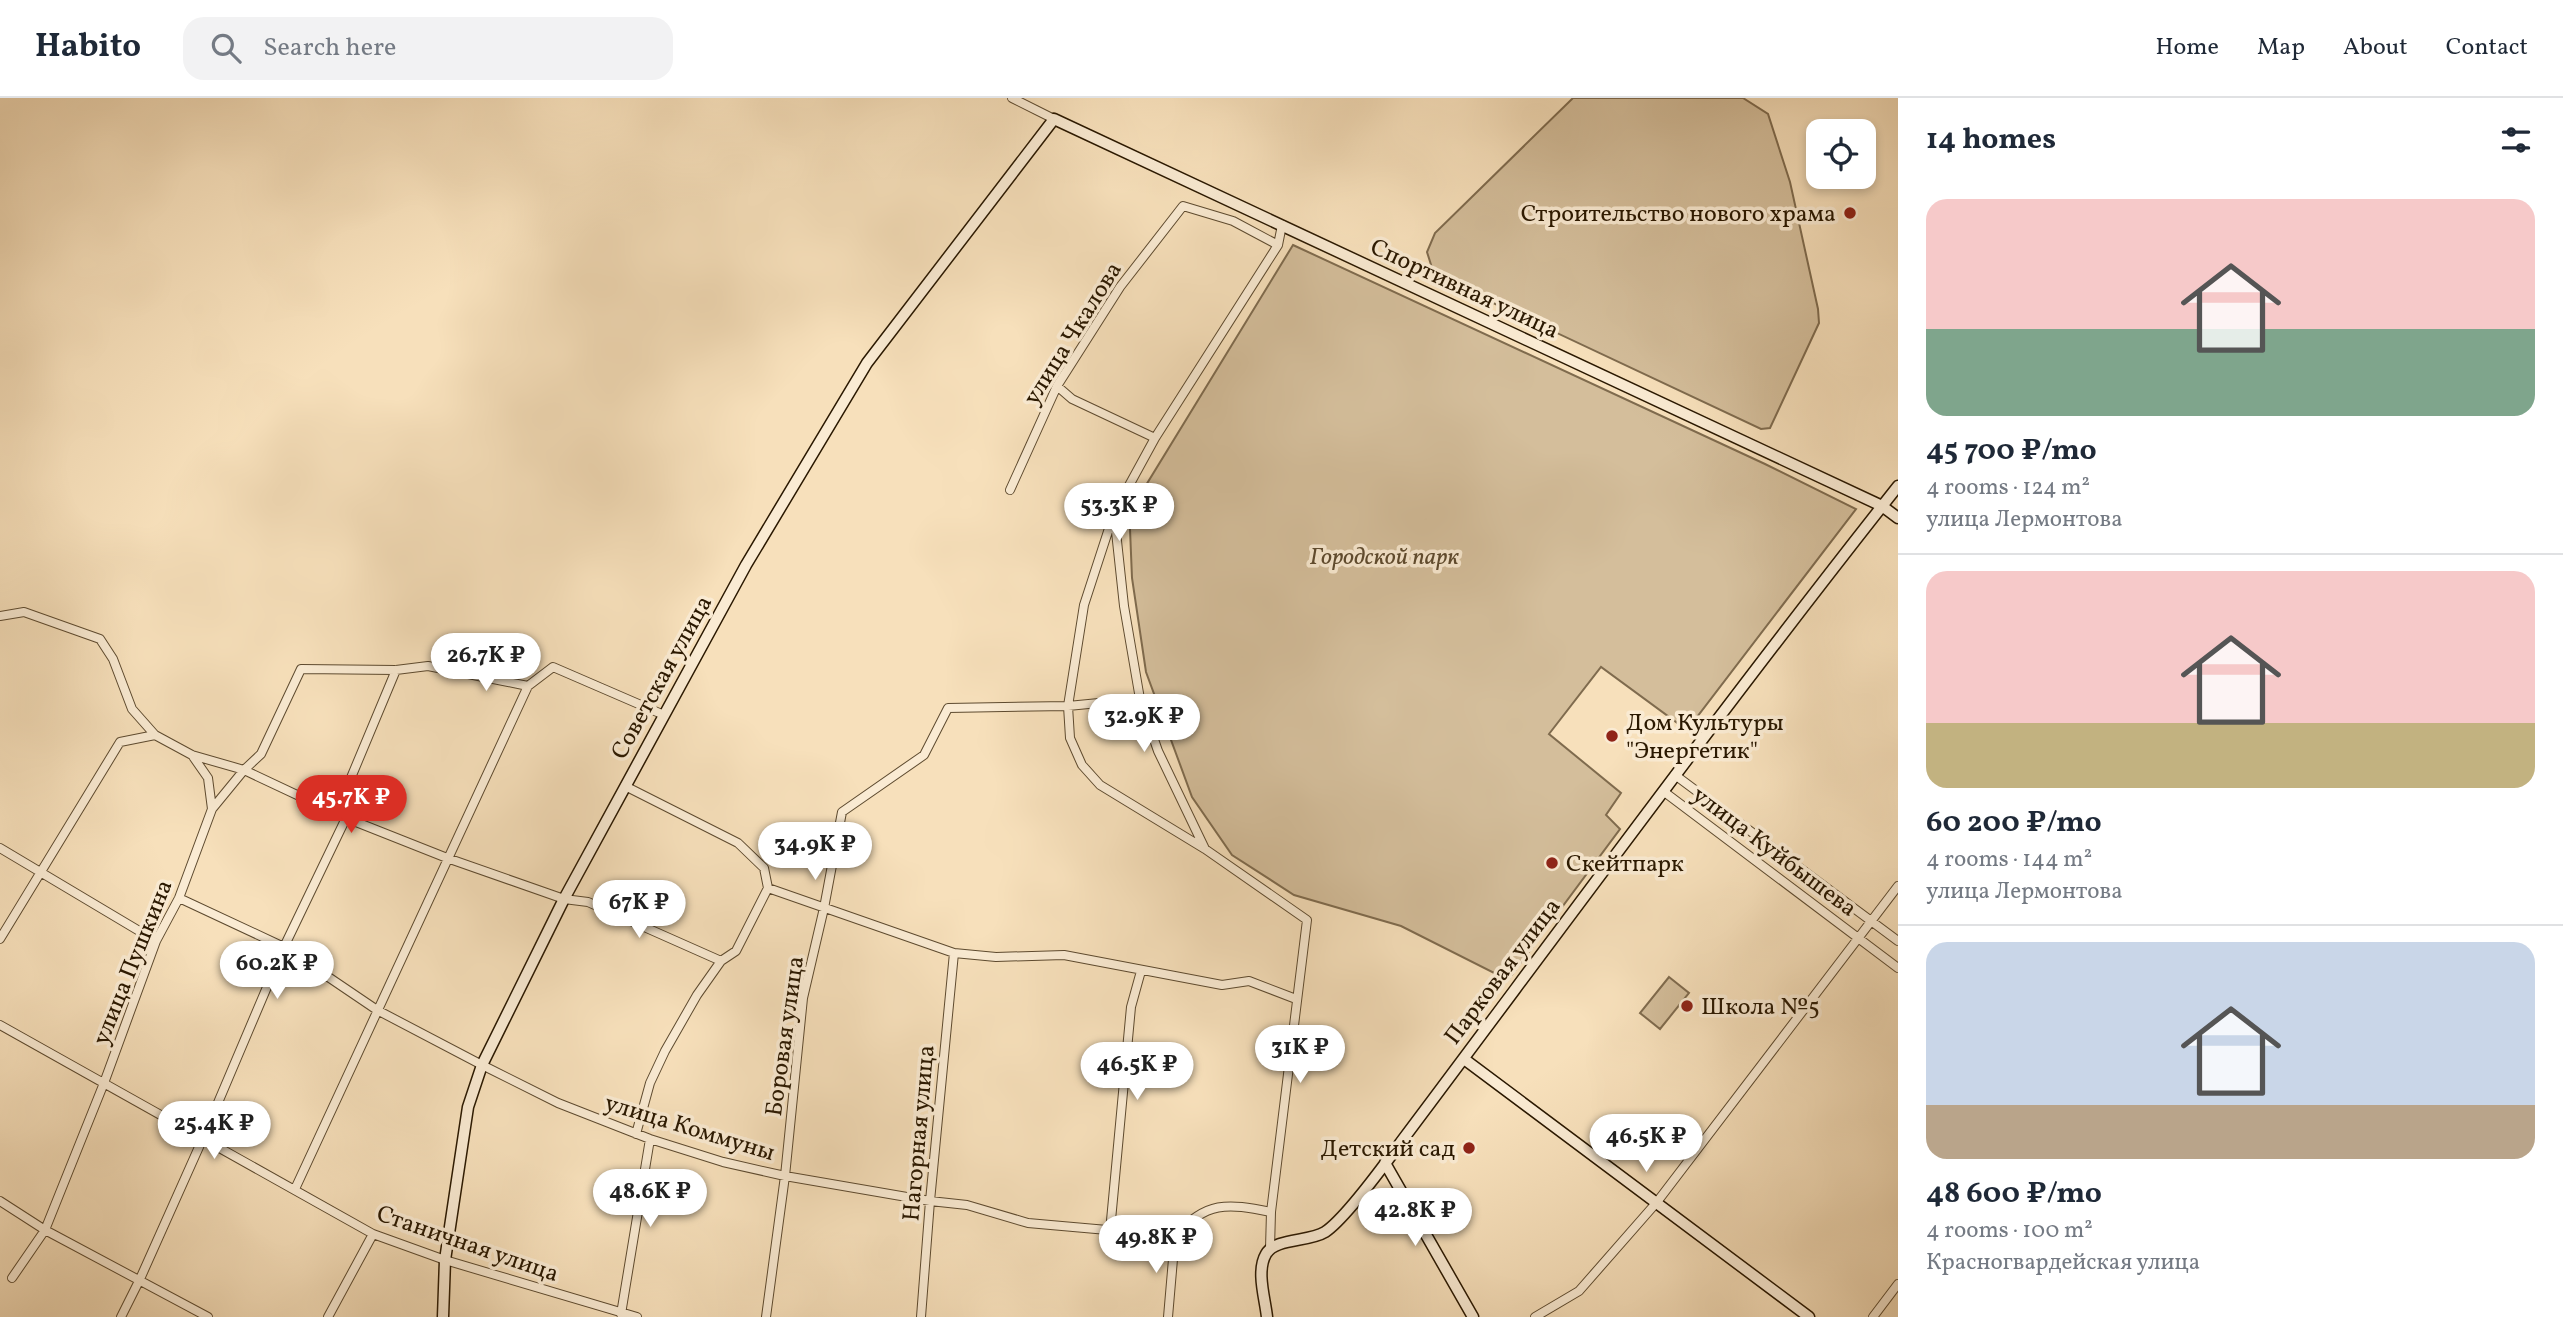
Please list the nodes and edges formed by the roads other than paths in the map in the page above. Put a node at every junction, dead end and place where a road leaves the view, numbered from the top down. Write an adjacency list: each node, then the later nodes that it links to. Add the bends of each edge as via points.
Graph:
1 (1012, 98): 2 (street, Спортивная улица)
2 (1054, 119): 3 (street, Спортивная улица); 17 (street, Советская улица, via 867,363 746,565)
3 (1282, 225): 4 (street); 9 (street, Спортивная улица)
4 (1278, 245): 5 (street, улица Чкалова, via 1233,221 1183,206 1120,286); 6 (street)
5 (1057, 386): 6 (street, via 1072,399); 8 (street, улица Чкалова)
6 (1155, 438): 10 (street)
7 (1898, 486): 9 (street, Парковая улица)
8 (1010, 490)
9 (1882, 506): 11 (street, Спортивная улица); 21 (street, Парковая улица)
10 (1114, 513): 15 (street); 16 (street, via 1084,605)
11 (1898, 518)
12 (0, 615): 18 (street, via 24,612 100,639 113,659 132,709)
13 (396, 670): 14 (street, via 429,666); 20 (street, улица Пушкина, via 301,669 261,754); 25 (street, via 345,792)
14 (528, 686): 17 (street, via 553,667); 28 (street)
15 (1140, 699): 16 (street, Боровая улица); 27 (street, via 1158,751)
16 (1068, 706): 27 (street, via 1070,738 1082,765 1100,785); 34 (street, Боровая улица, via 948,708 923,755 842,812)
17 (664, 715): 22 (street, Советская улица)
18 (155, 735): 19 (street); 29 (street, via 120,742)
19 (192, 755): 20 (street); 24 (street, via 208,778)
20 (244, 770): 24 (street, улица Пушкина); 25 (street)
21 (1675, 775): 23 (street, Парковая улица); 35 (street, улица Куйбышева)
22 (625, 786): 31 (street, via 738,843 764,868); 33 (street, Советская улица)
23 (1663, 791): 36 (street, улица Куйбышева); 48 (street, Парковая улица)
24 (212, 809): 32 (street, улица Пушкина)
25 (346, 818): 28 (street); 40 (street)
26 (0, 848): 29 (street)
27 (1205, 849): 45 (street, via 1307,920)
28 (447, 858): 33 (street); 46 (street)
29 (42, 872): 37 (street); 39 (street)
30 (1898, 886): 35 (street)
31 (768, 888): 34 (street); 42 (street, via 736,951)
32 (179, 898): 39 (street, улица Пушкина); 40 (street, улица Коммуны)
33 (564, 899): 42 (street, via 589,902); 49 (street, Советская улица)
34 (824, 908): 41 (street); 55 (street, Боровая улица, via 803,998)
35 (1872, 921): 36 (street); 38 (street, улица Куйбышева)
36 (1859, 938): 43 (street, улица Куйбышева); 59 (street)
37 (0, 939)
38 (1898, 941)
39 (156, 942): 50 (street, улица Пушкина)
40 (284, 947): 46 (street, улица Коммуны); 52 (street)
41 (954, 953): 44 (street, via 1064,955); 58 (street, Нагорная улица)
42 (721, 961): 51 (street, via 665,1051 650,1083)
43 (1898, 968)
44 (1141, 971): 45 (street, via 1222,985 1249,981); 62 (street, via 1131,1007)
45 (1296, 999): 60 (street)
46 (377, 1010): 49 (street, улица Коммуны); 56 (street)
47 (0, 1025): 50 (street, Станичная улица)
48 (1464, 1059): 54 (street, Парковая улица); 59 (street)
49 (482, 1065): 51 (street, улица Коммуны, via 558,1103); 66 (street, Советская улица, via 468,1107)
50 (104, 1083): 52 (street, Станичная улица); 61 (street, улица Пушкина)
51 (636, 1134): 53 (street, улица Коммуны)
52 (203, 1138): 56 (street, Станичная улица); 68 (street)
53 (650, 1139): 55 (street, улица Коммуны); 70 (street)
54 (1385, 1163): 65 (street, Парковая улица, via 1331,1227 1311,1238); 80 (street)
55 (785, 1176): 58 (street, улица Коммуны); 76 (street, Боровая улица)
56 (295, 1189): 63 (street, Станичная улица)
57 (0, 1200): 61 (street)
58 (930, 1201): 62 (street, улица Коммуны, via 967,1205 1028,1223); 77 (street, Нагорная улица)
59 (1657, 1202): 81 (street, via 1579,1291); 82 (street)
60 (1271, 1212): 64 (street, via 1247,1207 1206,1210); 65 (street)
61 (45, 1230): 67 (street, улица Пушкина); 68 (street)
62 (1110, 1231): 64 (street, улица Коммуны)
63 (373, 1234): 66 (street, Станичная улица); 73 (street)
64 (1175, 1236): 78 (street)
65 (1270, 1248): 79 (street, via 1262,1274)
66 (445, 1260): 70 (street, Станичная улица); 74 (street, Советская улица)
67 (12, 1278)
68 (140, 1279): 71 (street); 72 (street)
69 (1898, 1284): 83 (street)
70 (621, 1315): 75 (street, Станичная улица)
71 (121, 1317)
72 (208, 1317)
73 (328, 1317)
74 (443, 1317)
75 (637, 1317)
76 (766, 1317)
77 (921, 1317)
78 (1168, 1317)
79 (1267, 1317)
80 (1473, 1317)
81 (1535, 1317)
82 (1809, 1317)
83 (1873, 1317)

